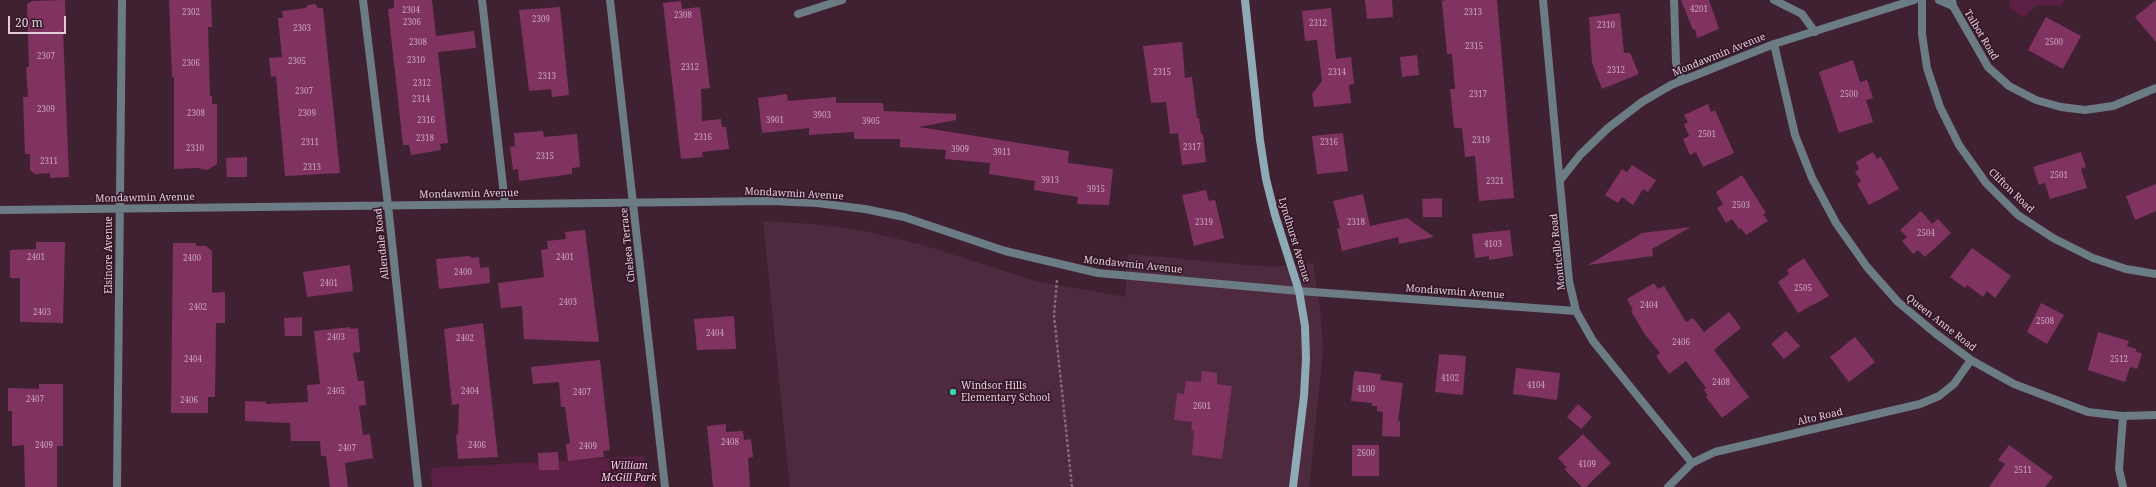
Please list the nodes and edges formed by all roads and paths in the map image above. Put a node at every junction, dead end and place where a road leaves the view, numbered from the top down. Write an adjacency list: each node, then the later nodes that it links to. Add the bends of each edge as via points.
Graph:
1 (122, 0): 23 (street, Elsinore Avenue)
2 (363, 0): 22 (street, Allendale Road)
3 (482, 0): 21 (street)
4 (610, 0): 20 (street, Chelsea Terrace)
5 (842, 0): 14 (street)
6 (1245, 0): 27 (street, Lyndhurst Avenue, via 1266,180)
7 (1543, 0): 19 (street, Monticello Road)
8 (1674, 0): 17 (street, via 1676,63)
9 (1774, 0): 15 (street, via 1802,14)
10 (1914, 0): 15 (street, Mondawmin Avenue)
11 (1922, 0): 25 (street, Clifton Road, via 1922,34 1927,68 1938,101 1959,145 1986,183 2018,215 2053,238 2093,258 2126,269)
12 (1939, 0): 13 (street)
13 (1952, 3): 18 (street, Talbot Road, via 1988,67 2009,86 2036,100 2085,110 2113,106)
14 (798, 14)
15 (1815, 32): 16 (street, Mondawmin Avenue)
16 (1774, 44): 17 (street, Mondawmin Avenue); 29 (street, Queen Anne Road, via 1795,135 1812,178 1836,223 1867,267 1898,302)
17 (1682, 80): 19 (street, Mondawmin Avenue, via 1642,102 1620,119 1580,155)
18 (2156, 88)
19 (1561, 178): 28 (street, Monticello Road, via 1569,281)
20 (633, 202): 21 (street, Mondawmin Avenue); 27 (street, Mondawmin Avenue, via 772,201 865,209 904,217 1005,252 1098,273); 35 (street, Chelsea Terrace)
21 (505, 204): 22 (street, Mondawmin Avenue)
22 (388, 205): 23 (street, Mondawmin Avenue); 34 (street, Allendale Road)
23 (119, 208): 24 (street, Mondawmin Avenue); 33 (street, Elsinore Avenue)
24 (0, 210)
25 (2156, 274)
26 (1057, 280): 36 (path, via 1054,315)
27 (1299, 291): 28 (street, Mondawmin Avenue); 37 (street, Lyndhurst Avenue, via 1305,326 1306,359)
28 (1576, 311): 32 (street, Monticello Road, via 1593,341)
29 (1971, 360): 31 (street, Queen Anne Road, via 2014,384 2055,401 2088,412); 32 (street, Alto Road, via 1954,384 1939,396 1920,404 1715,452)
30 (2156, 415): 31 (street, Queen Anne Road)
31 (2123, 416): 39 (street, via 2119,463)
32 (1692, 464): 38 (street, Alto Road)
33 (117, 487)
34 (418, 487)
35 (665, 487)
36 (1072, 487)
37 (1293, 487)
38 (1668, 487)
39 (2123, 487)

